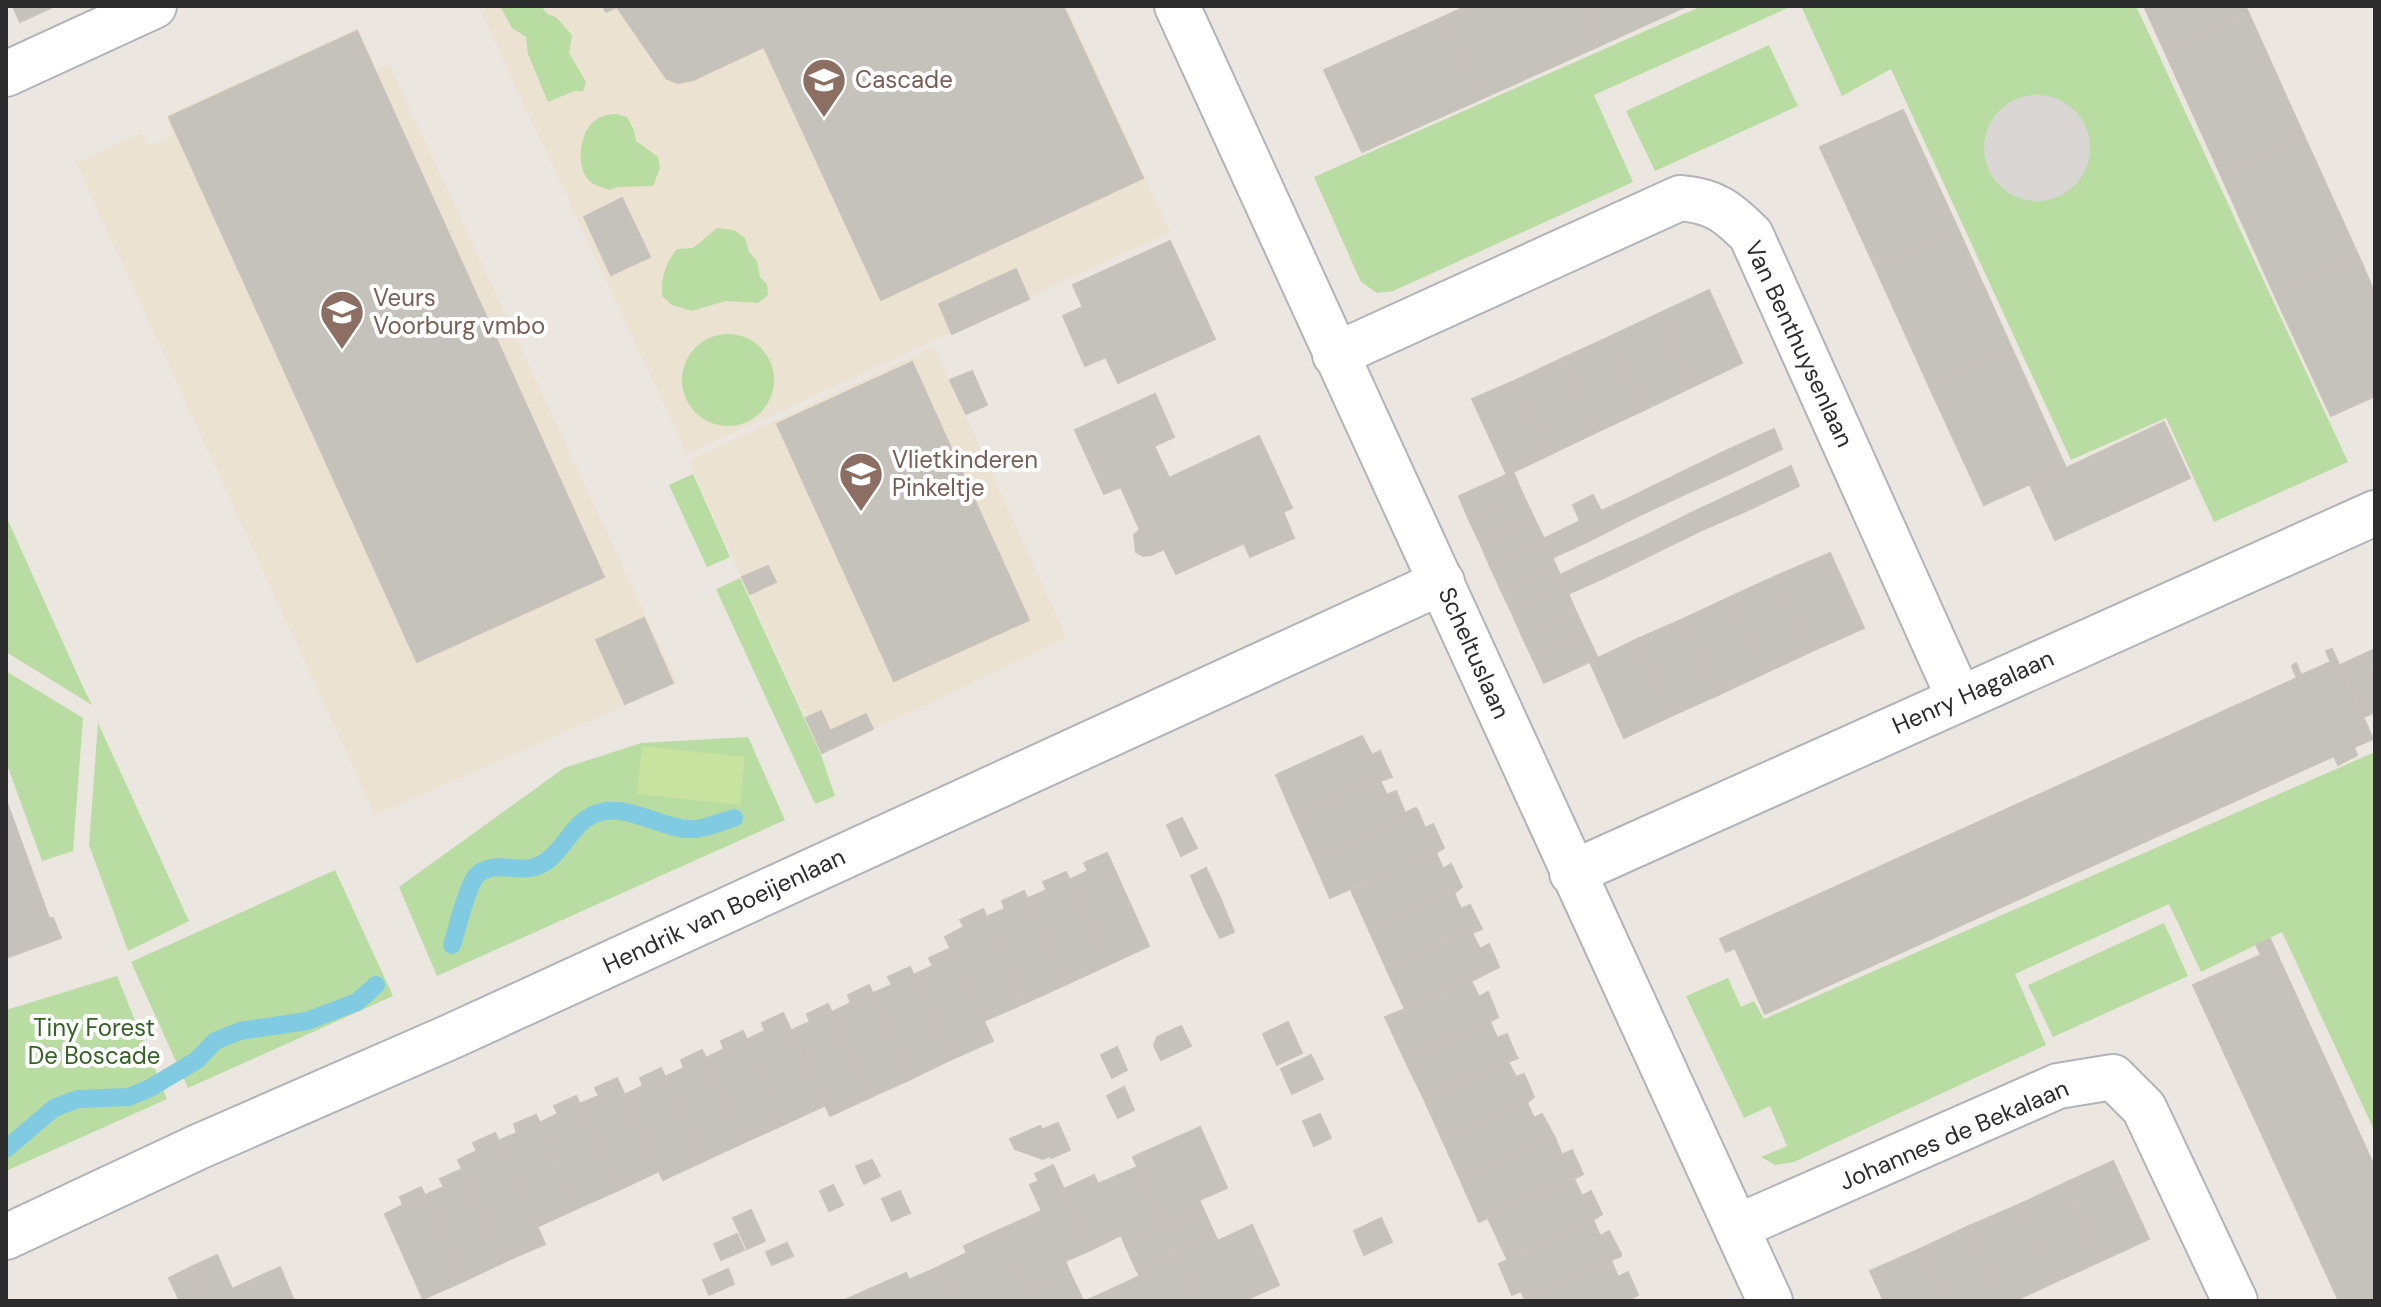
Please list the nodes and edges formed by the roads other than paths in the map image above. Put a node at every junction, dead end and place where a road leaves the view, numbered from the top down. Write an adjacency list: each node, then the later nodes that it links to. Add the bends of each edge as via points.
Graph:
1 (154, 6): 3 (street)
2 (1177, 6): 4 (street, Scheltuslaan)
3 (6, 74)
4 (1335, 355): 6 (street, Scheltuslaan); 7 (street, Van Benthuysenlaan, via 1680,198 1728,211 1751,235)
5 (2375, 513): 7 (street, Henry Hagalaan)
6 (1442, 582): 8 (street, Scheltuslaan); 10 (street, Hendrik van Boeijenlaan)
7 (1959, 698): 8 (street, Henry Hagalaan)
8 (1572, 873): 9 (street, Scheltuslaan)
9 (1737, 1227): 11 (street, Scheltuslaan); 12 (street, Johannes de Bekalaan, via 2058,1086 2113,1077 2144,1108)
10 (6, 1237)
11 (1770, 1301)
12 (2235, 1301)

